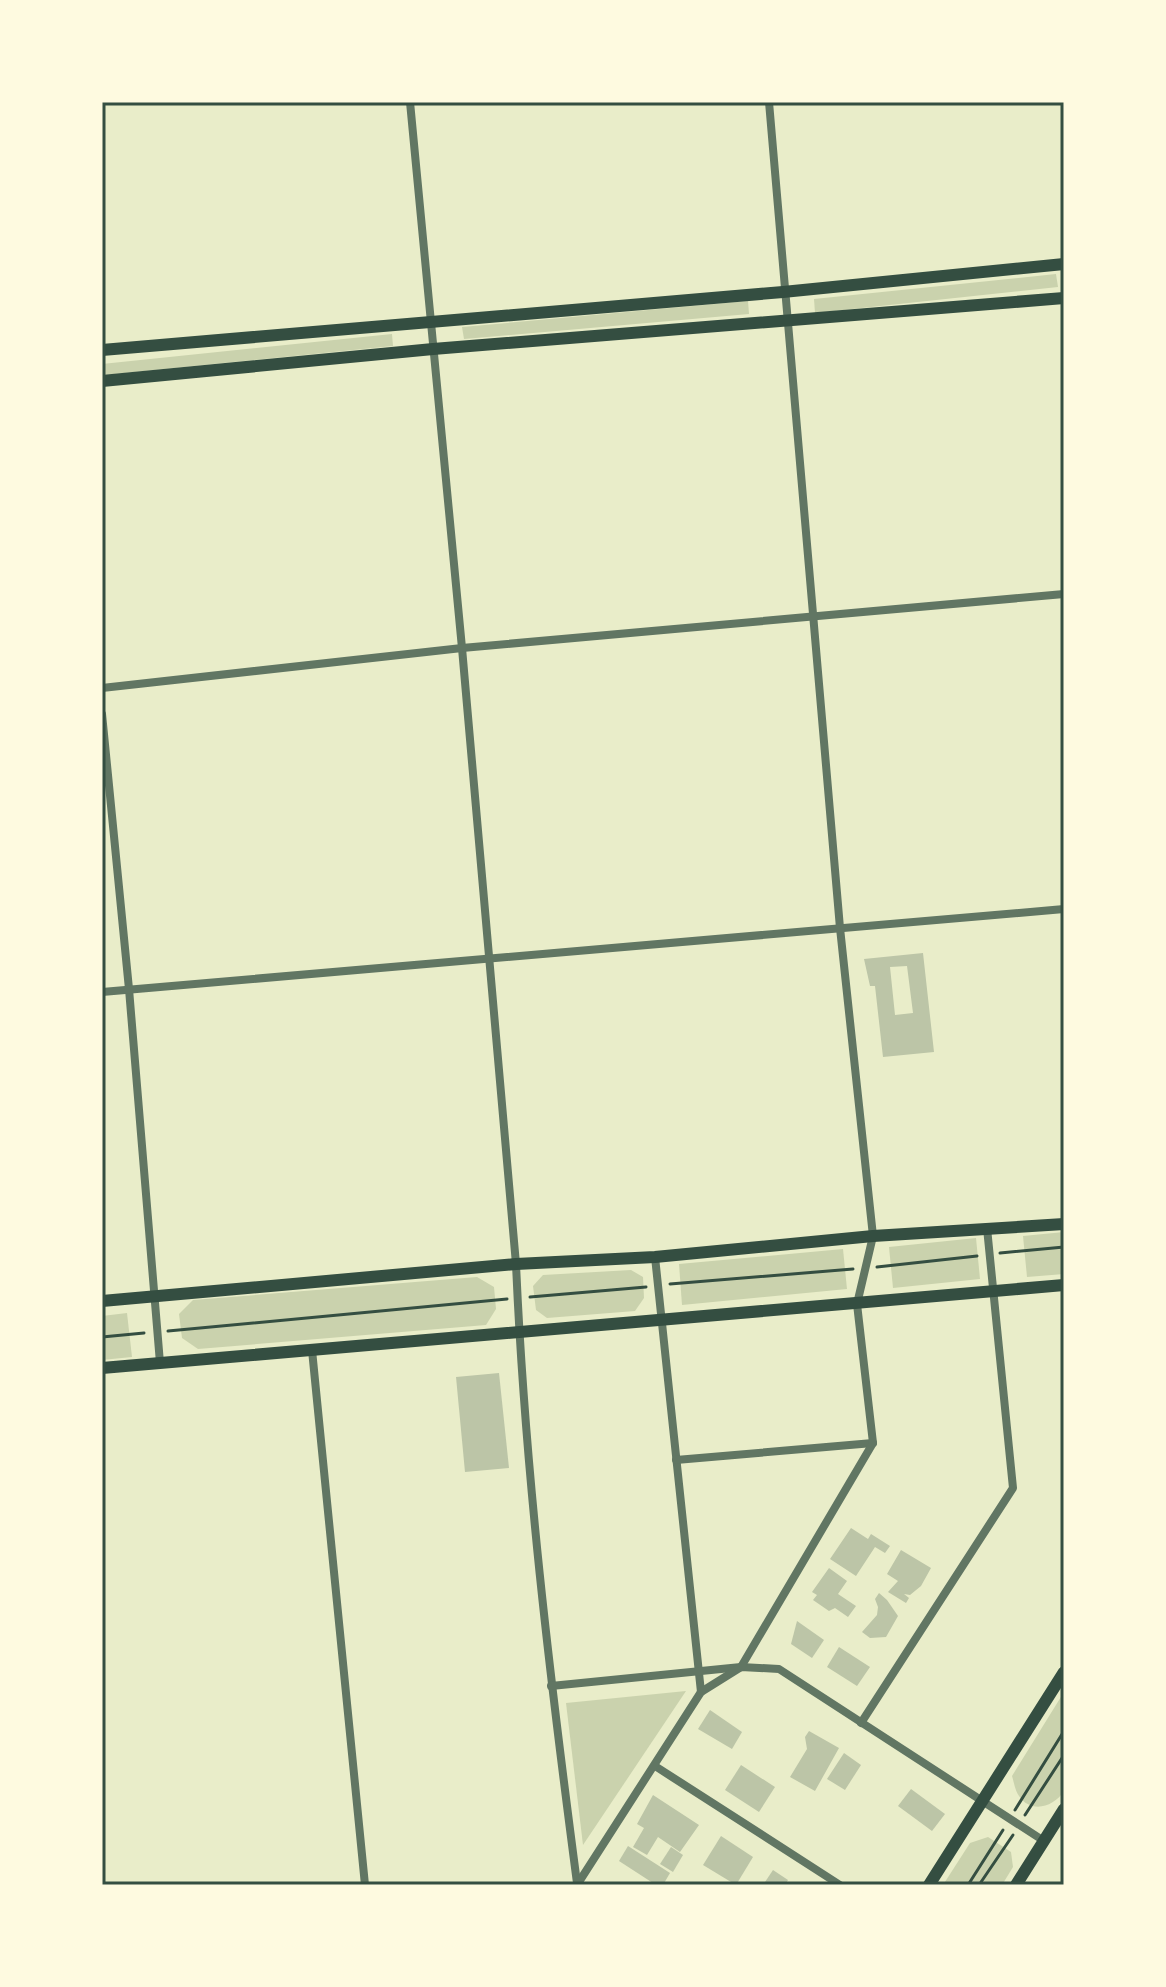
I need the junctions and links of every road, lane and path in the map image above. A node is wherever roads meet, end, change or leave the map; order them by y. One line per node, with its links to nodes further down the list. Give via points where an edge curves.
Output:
1 (410, 102): 6 (street)
2 (769, 102): 4 (street)
3 (1064, 264): 4 (main road)
4 (783, 292): 6 (main road); 7 (street)
5 (1064, 298): 7 (main road)
6 (431, 321): 8 (street); 9 (main road)
7 (786, 322): 8 (main road); 12 (street)
8 (433, 349): 10 (main road); 13 (street)
9 (102, 350)
10 (102, 381)
11 (1064, 594): 12 (street)
12 (812, 617): 13 (street); 17 (street)
13 (462, 648): 14 (street); 18 (street)
14 (102, 688)
15 (102, 714): 19 (street)
16 (1064, 909): 17 (street)
17 (840, 928): 18 (street); 23 (street)
18 (488, 959): 19 (street); 27 (street)
19 (129, 989): 20 (street); 32 (street)
20 (102, 992)
21 (1064, 1224): 22 (main road)
22 (987, 1228): 23 (main road); 25 (street)
23 (873, 1236): 26 (main road); 28 (street)
24 (1064, 1247): 25 (path)
25 (990, 1254): 28 (path); 31 (street)
26 (655, 1257): 27 (main road); 29 (street)
27 (516, 1264): 32 (main road); 33 (street)
28 (866, 1268): 29 (path); 35 (street)
29 (658, 1285): 33 (path); 36 (street)
30 (1064, 1285): 31 (main road)
31 (993, 1291): 35 (main road); 50 (street, via 1013,1488)
32 (155, 1296): 34 (main road); 37 (street)
33 (517, 1298): 37 (path); 38 (street)
34 (102, 1301)
35 (857, 1304): 36 (main road); 43 (street)
36 (661, 1322): 38 (main road); 44 (street)
37 (157, 1332): 39 (path); 41 (street)
38 (517, 1332): 40 (main road); 48 (street)
39 (102, 1337)
40 (312, 1350): 41 (main road); 55 (street)
41 (160, 1363): 42 (main road)
42 (102, 1368)
43 (873, 1443): 44 (street); 45 (street)
44 (676, 1460): 46 (street)
45 (741, 1667): 46 (street); 49 (street); 50 (street, via 779,1669)
46 (699, 1672): 48 (street); 49 (street)
47 (1064, 1672): 52 (main road)
48 (551, 1686): 56 (street)
49 (701, 1692): 51 (street)
50 (861, 1723): 52 (street)
51 (655, 1766): 56 (street); 57 (street)
52 (983, 1801): 54 (street); 58 (main road)
53 (1064, 1809): 54 (main road)
54 (1044, 1841): 59 (main road)
55 (365, 1885)
56 (578, 1885)
57 (840, 1885)
58 (929, 1885)
59 (1016, 1885)

